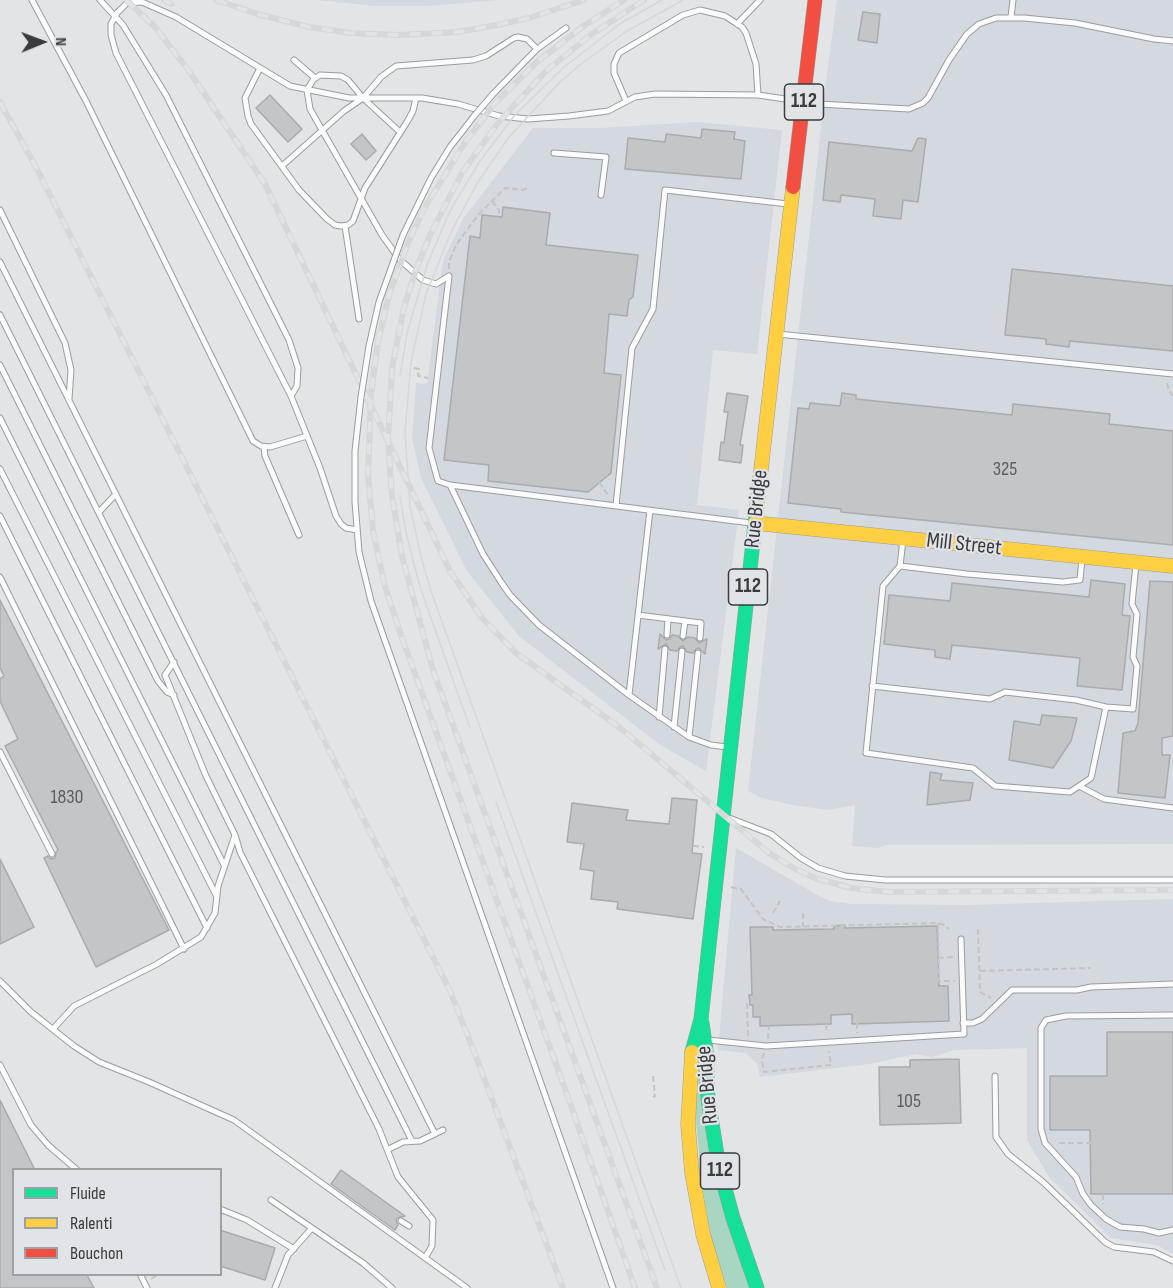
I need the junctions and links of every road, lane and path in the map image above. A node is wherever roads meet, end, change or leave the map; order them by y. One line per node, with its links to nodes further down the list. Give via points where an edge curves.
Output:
1 (32, 0): 48 (lane, via 254,441)
2 (100, 0): 6 (lane)
3 (760, 0): 8 (lane)
4 (815, 0): 20 (main road, Rue Bridge / 112)
5 (1013, 0): 7 (lane)
6 (115, 16): 13 (lane, via 127,3 142,2 176,17); 43 (lane, via 111,31 116,53); 43 (lane, via 166,95 290,340 298,368 297,386)
7 (1011, 17): 10 (lane, via 1075,23); 20 (lane, via 987,20 973,28 953,52 928,98 917,106 897,110)
8 (737, 24): 16 (lane, via 751,45); 19 (lane, via 725,16 692,12 619,53 614,73)
9 (566, 28): 11 (lane)
10 (1173, 41)
11 (537, 49): 17 (lane, via 527,39 518,37 474,60 396,66); 59 (lane, bridge, via 493,94 450,147 403,235 379,302 361,397 354,468)
12 (294, 60): 14 (lane)
13 (260, 68): 15 (lane, via 290,86); 24 (lane, via 247,92 245,105 251,124)
14 (315, 78): 15 (lane); 17 (lane, via 327,74 341,76)
15 (308, 90): 17 (lane); 21 (lane, via 310,109)
16 (758, 95): 19 (lane, via 655,94); 20 (lane)
17 (363, 98): 18 (lane); 21 (lane); 22 (lane)
18 (416, 98): 19 (lane, via 528,119 608,111); 22 (lane)
19 (626, 101)
20 (804, 102): 29 (main road, Rue Bridge / 112)
21 (322, 129): 24 (lane); 27 (lane)
22 (400, 132): 27 (lane)
23 (554, 153): 26 (lane, via 606,157)
24 (282, 166): 32 (lane, via 318,210 335,225)
25 (530, 187): 28 (path, via 505,188)
26 (601, 195)
27 (361, 199): 32 (lane, via 353,221); 51 (lane, via 408,268 436,284 449,276 429,448 438,481)
28 (492, 201): 31 (path); 34 (path, via 463,233)
29 (792, 205): 37 (main road, Rue Bridge / 112); 54 (lane, via 665,190 652,309 632,348)
30 (0, 210): 45 (lane, via 65,343 71,370)
31 (499, 216)
32 (345, 226): 36 (lane)
33 (0, 262): 45 (lane)
34 (448, 262)
35 (0, 315): 56 (lane)
36 (359, 319)
37 (777, 334): 40 (lane); 58 (main road, Rue Bridge / 112)
38 (0, 365): 78 (lane, via 158,681)
39 (414, 368): 41 (path, via 419,369)
40 (1173, 374)
41 (421, 377)
42 (1167, 383): 44 (path)
43 (291, 396): 47 (lane)
44 (1173, 396)
45 (69, 401): 53 (lane)
46 (0, 418): 93 (lane)
47 (307, 436): 48 (lane); 59 (lane, via 336,516 346,528)
48 (264, 447): 60 (lane)
49 (0, 469): 96 (lane)
50 (599, 482): 52 (path)
51 (450, 485): 54 (lane); 79 (lane, via 483,554 510,595 539,625)
52 (604, 490)
53 (116, 494): 56 (lane); 132 (lane)
54 (616, 506): 55 (lane)
55 (650, 510): 58 (lane); 67 (lane)
56 (99, 512): 76 (lane)
57 (0, 516): 104 (lane)
58 (755, 523): 61 (main road, Mill Street); 84 (main road, Rue Bridge / 112)
59 (357, 530): 152 (lane, via 361,567 377,622)
60 (299, 535)
61 (903, 539): 62 (main road, Mill Street); 64 (lane)
62 (1083, 557): 63 (main road, Mill Street); 64 (lane, via 1080,580 1063,582)
63 (1136, 562): 65 (main road, Mill Street); 80 (lane, via 1132,604 1137,614 1133,709)
64 (900, 566): 77 (lane, via 883,586)
65 (1173, 566)
66 (0, 577): 108 (lane)
67 (638, 615): 68 (lane); 79 (lane)
68 (668, 619): 69 (lane); 70 (lane)
69 (685, 621): 71 (lane); 72 (lane, via 701,623)
70 (667, 635)
71 (683, 636)
72 (700, 638)
73 (665, 650): 81 (lane)
74 (682, 651): 82 (lane)
75 (698, 653): 83 (lane)
76 (174, 662): 78 (lane, via 165,675); 133 (lane)
77 (872, 686): 80 (lane, via 990,699 1005,692); 86 (lane, via 866,753 973,768 995,786 1070,792)
78 (174, 695): 89 (lane, via 206,776)
79 (629, 695): 81 (lane)
80 (1106, 707): 86 (lane, via 1091,778)
81 (659, 717): 82 (lane)
82 (674, 727): 83 (lane)
83 (689, 737): 84 (lane)
84 (730, 747): 88 (main road, Rue Bridge / 112)
85 (0, 752): 92 (lane)
86 (1079, 786): 87 (lane, via 1104,799)
87 (1173, 808)
88 (723, 815): 94 (lane, via 771,834 818,868 845,876 885,880); 124 (main road, Rue Bridge / 112)
89 (235, 835): 93 (lane); 136 (lane)
90 (693, 846): 91 (path)
91 (704, 847)
92 (52, 854)
93 (224, 865): 96 (lane)
94 (1173, 880)
95 (731, 886): 100 (path, via 740,887)
96 (217, 897): 104 (lane, via 215,913)
97 (780, 901): 99 (path)
98 (803, 913): 103 (path)
99 (772, 914)
100 (768, 922): 102 (path); 103 (path, via 780,927)
101 (938, 923): 103 (path); 105 (path); 114 (path)
102 (763, 927)
103 (803, 927)
104 (207, 928): 108 (lane, via 198,941)
105 (950, 929)
106 (978, 929): 109 (path)
107 (961, 939): 119 (lane)
108 (184, 948): 122 (lane, via 74,1006)
109 (979, 950): 110 (path); 112 (path)
110 (985, 950)
111 (1091, 968): 112 (path)
112 (980, 971): 116 (path, via 980,992 989,999)
113 (0, 981): 122 (lane)
114 (939, 981)
115 (1173, 984): 116 (lane, via 1012,990)
116 (1005, 998): 119 (lane, via 977,1022)
117 (750, 1003): 123 (path)
118 (1173, 1015): 145 (lane, via 1066,1016 1046,1020 1041,1028 1041,1129 1045,1143 1071,1170 1091,1205 1106,1219 1120,1227 1160,1233)
119 (963, 1023): 125 (lane, via 964,1034)
120 (826, 1024): 125 (path)
121 (769, 1026): 126 (path)
122 (53, 1029): 147 (lane, via 99,1062 234,1120)
123 (748, 1038)
124 (700, 1040): 126 (lane); 153 (main road, Rue Bridge / 112, via 691,1057 688,1094 691,1165 700,1220); 154 (main road, Rue Bridge / 112, via 719,1167)
125 (828, 1042): 126 (lane); 126 (path, via 831,1065 764,1072)
126 (766, 1046)
127 (0, 1065): 137 (lane, via 31,1125)
128 (653, 1076): 130 (path)
129 (995, 1076): 148 (lane, via 996,1137 1008,1154 1105,1242 1154,1252)
130 (653, 1096)
131 (443, 1130): 132 (lane)
132 (435, 1134): 133 (lane)
133 (412, 1142): 136 (lane)
134 (1059, 1143): 135 (path)
135 (1091, 1143)
136 (388, 1149): 147 (lane, via 401,1182 433,1220 432,1246)
137 (74, 1168)
138 (1103, 1194): 140 (path)
139 (271, 1200): 144 (lane)
140 (1103, 1207)
141 (222, 1210): 146 (lane, via 247,1220)
142 (401, 1221): 143 (lane)
143 (409, 1226)
144 (312, 1228): 146 (lane); 150 (lane)
145 (1173, 1230)
146 (294, 1250): 149 (lane, via 286,1259)
147 (425, 1258): 151 (lane)
148 (1173, 1261)
149 (275, 1288)
150 (392, 1288)
151 (467, 1288)
152 (613, 1288)
153 (719, 1288)
154 (757, 1288)

